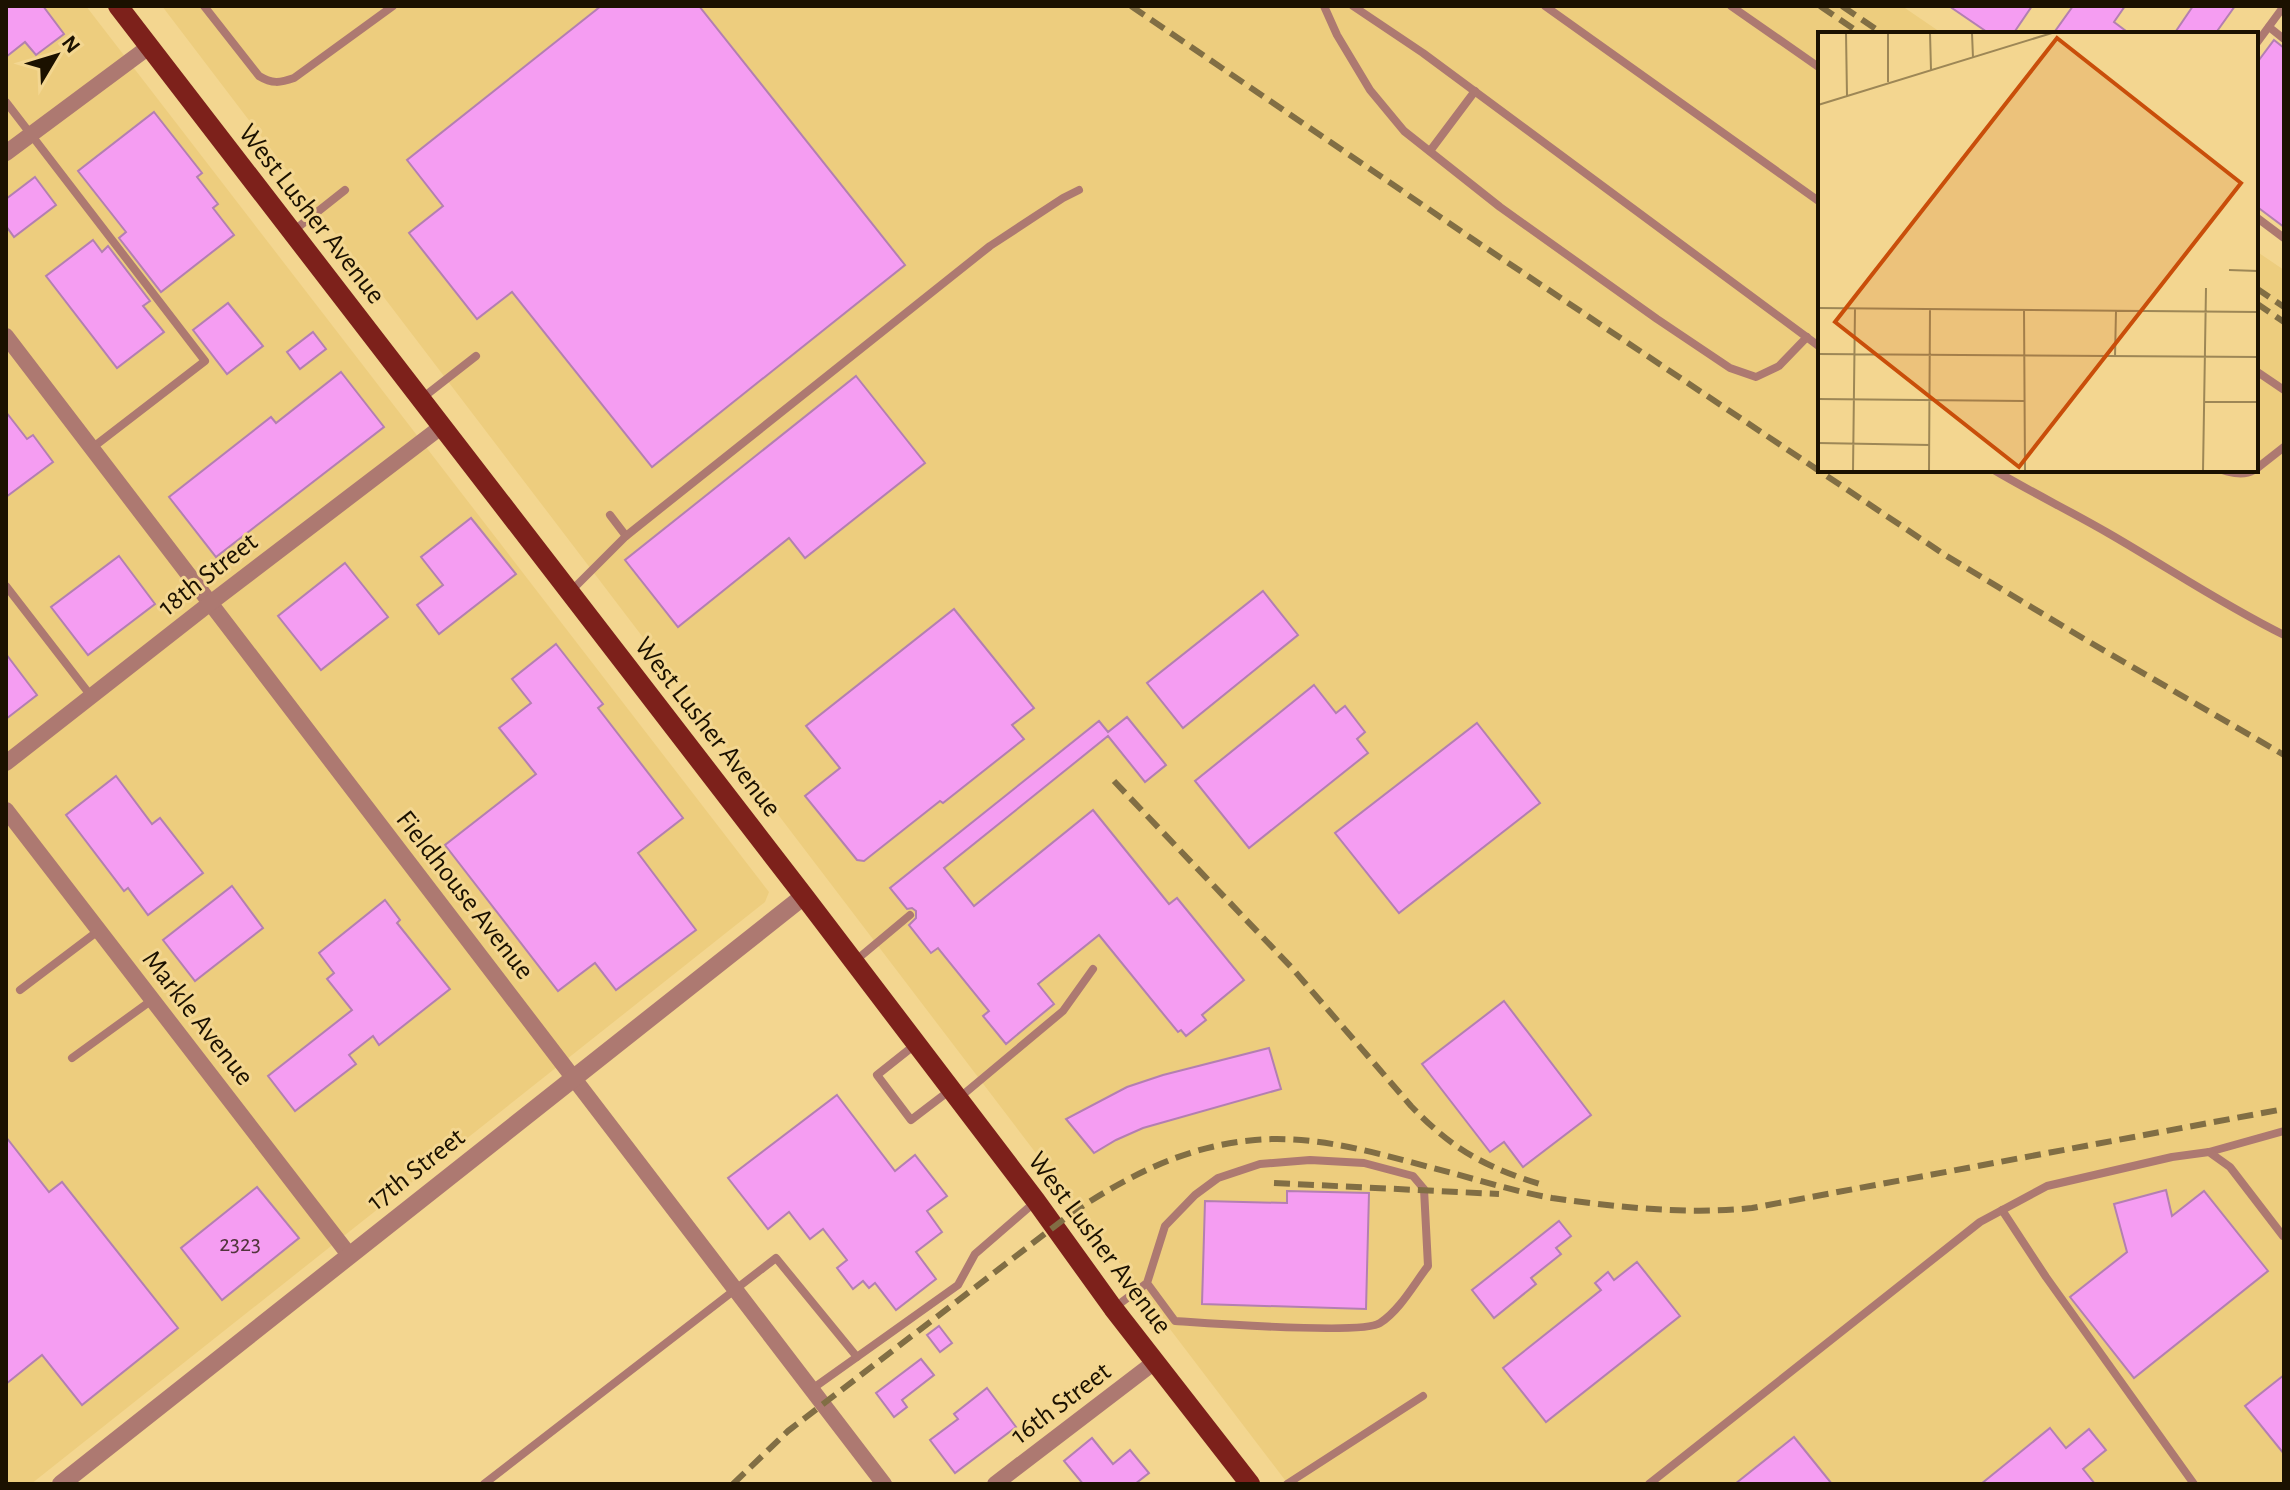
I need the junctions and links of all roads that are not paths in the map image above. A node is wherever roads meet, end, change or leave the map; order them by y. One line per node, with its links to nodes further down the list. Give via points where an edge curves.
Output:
1 (204, 6): 2 (lane, via 259,76 281,83)
2 (393, 6)
3 (1324, 6): 17 (lane, via 1370,90 1404,131)
4 (1353, 6): 14 (lane)
5 (1545, 6): 21 (lane)
6 (1731, 6): 13 (lane)
7 (2284, 6): 9 (lane)
8 (123, 8): 12 (main road, West Lusher Avenue)
9 (2269, 27): 10 (lane); 11 (lane)
10 (2284, 39)
11 (2258, 41)
12 (150, 46): 16 (street); 23 (main road, West Lusher Avenue)
13 (1818, 67)
14 (1475, 91): 17 (lane); 26 (lane)
15 (6, 102): 16 (lane)
16 (31, 135): 18 (street); 34 (lane, via 205,361)
17 (1430, 151): 26 (lane, via 1500,207 1730,368 1756,377 1779,366)
18 (6, 153)
19 (345, 190): 23 (lane)
20 (1079, 190): 40 (lane, via 990,246)
21 (1818, 201)
22 (2258, 218): 24 (lane)
23 (292, 232): 31 (main road, West Lusher Avenue)
24 (2284, 238)
25 (6, 336): 34 (street, Fieldhouse Avenue)
26 (1807, 337): 27 (lane)
27 (1818, 345)
28 (476, 356): 31 (lane)
29 (2258, 372): 30 (lane)
30 (2284, 390)
31 (420, 399): 32 (main road, West Lusher Avenue)
32 (441, 427): 42 (main road, West Lusher Avenue); 43 (street, 18th Street)
33 (2284, 447): 35 (lane)
34 (92, 448): 43 (street, Fieldhouse Avenue)
35 (2258, 467)
36 (1998, 472): 44 (lane)
37 (2228, 472): 38 (lane)
38 (2250, 472)
39 (610, 515): 40 (lane)
40 (626, 536): 42 (lane)
41 (6, 586): 45 (lane)
42 (570, 592): 48 (main road, West Lusher Avenue)
43 (209, 604): 45 (street, 18th Street); 57 (street, Fieldhouse Avenue)
44 (2284, 635)
45 (91, 696): 46 (street, 18th Street)
46 (6, 763)
47 (6, 810): 50 (street, Markle Avenue)
48 (804, 896): 51 (main road, West Lusher Avenue); 57 (street, 17th Street)
49 (910, 915): 51 (lane)
50 (99, 931): 53 (lane); 54 (street, Markle Avenue)
51 (854, 962): 55 (main road, West Lusher Avenue)
52 (1093, 969): 58 (lane, via 1063,1011)
53 (20, 990)
54 (152, 999): 56 (lane); 64 (street, Markle Avenue)
55 (916, 1043): 58 (main road, West Lusher Avenue); 58 (lane, via 877,1075 911,1120)
56 (72, 1058)
57 (575, 1078): 64 (street, 17th Street); 66 (street, Fieldhouse Avenue)
58 (955, 1094): 61 (main road, West Lusher Avenue)
59 (2284, 1131): 60 (lane)
60 (2209, 1152): 62 (lane, via 2047,1186); 63 (lane, via 2230,1167)
61 (1036, 1201): 67 (main road, West Lusher Avenue); 68 (lane, via 975,1254 958,1285)
62 (2002, 1210): 78 (lane, via 1980,1222); 79 (lane)
63 (2283, 1236)
64 (350, 1256): 72 (street, 17th Street)
65 (1147, 1283): 65 (lane, via 1175,1321 1378,1326 1428,1266 1424,1189 1413,1176 1364,1163 1310,1160 1260,1164 1218,1178 1165,1226); 67 (lane)
66 (735, 1288): 68 (lane, via 776,1258); 70 (street, Fieldhouse Avenue); 73 (lane)
67 (1113, 1308): 69 (main road, West Lusher Avenue)
68 (857, 1357): 70 (lane)
69 (1156, 1361): 75 (street, 16th Street); 76 (main road, West Lusher Avenue)
70 (812, 1389): 74 (street, Fieldhouse Avenue)
71 (1423, 1396): 77 (lane)
72 (61, 1484)
73 (484, 1484)
74 (884, 1484)
75 (995, 1484)
76 (1250, 1484)
77 (1287, 1484)
78 (1649, 1484)
79 (2194, 1484)

